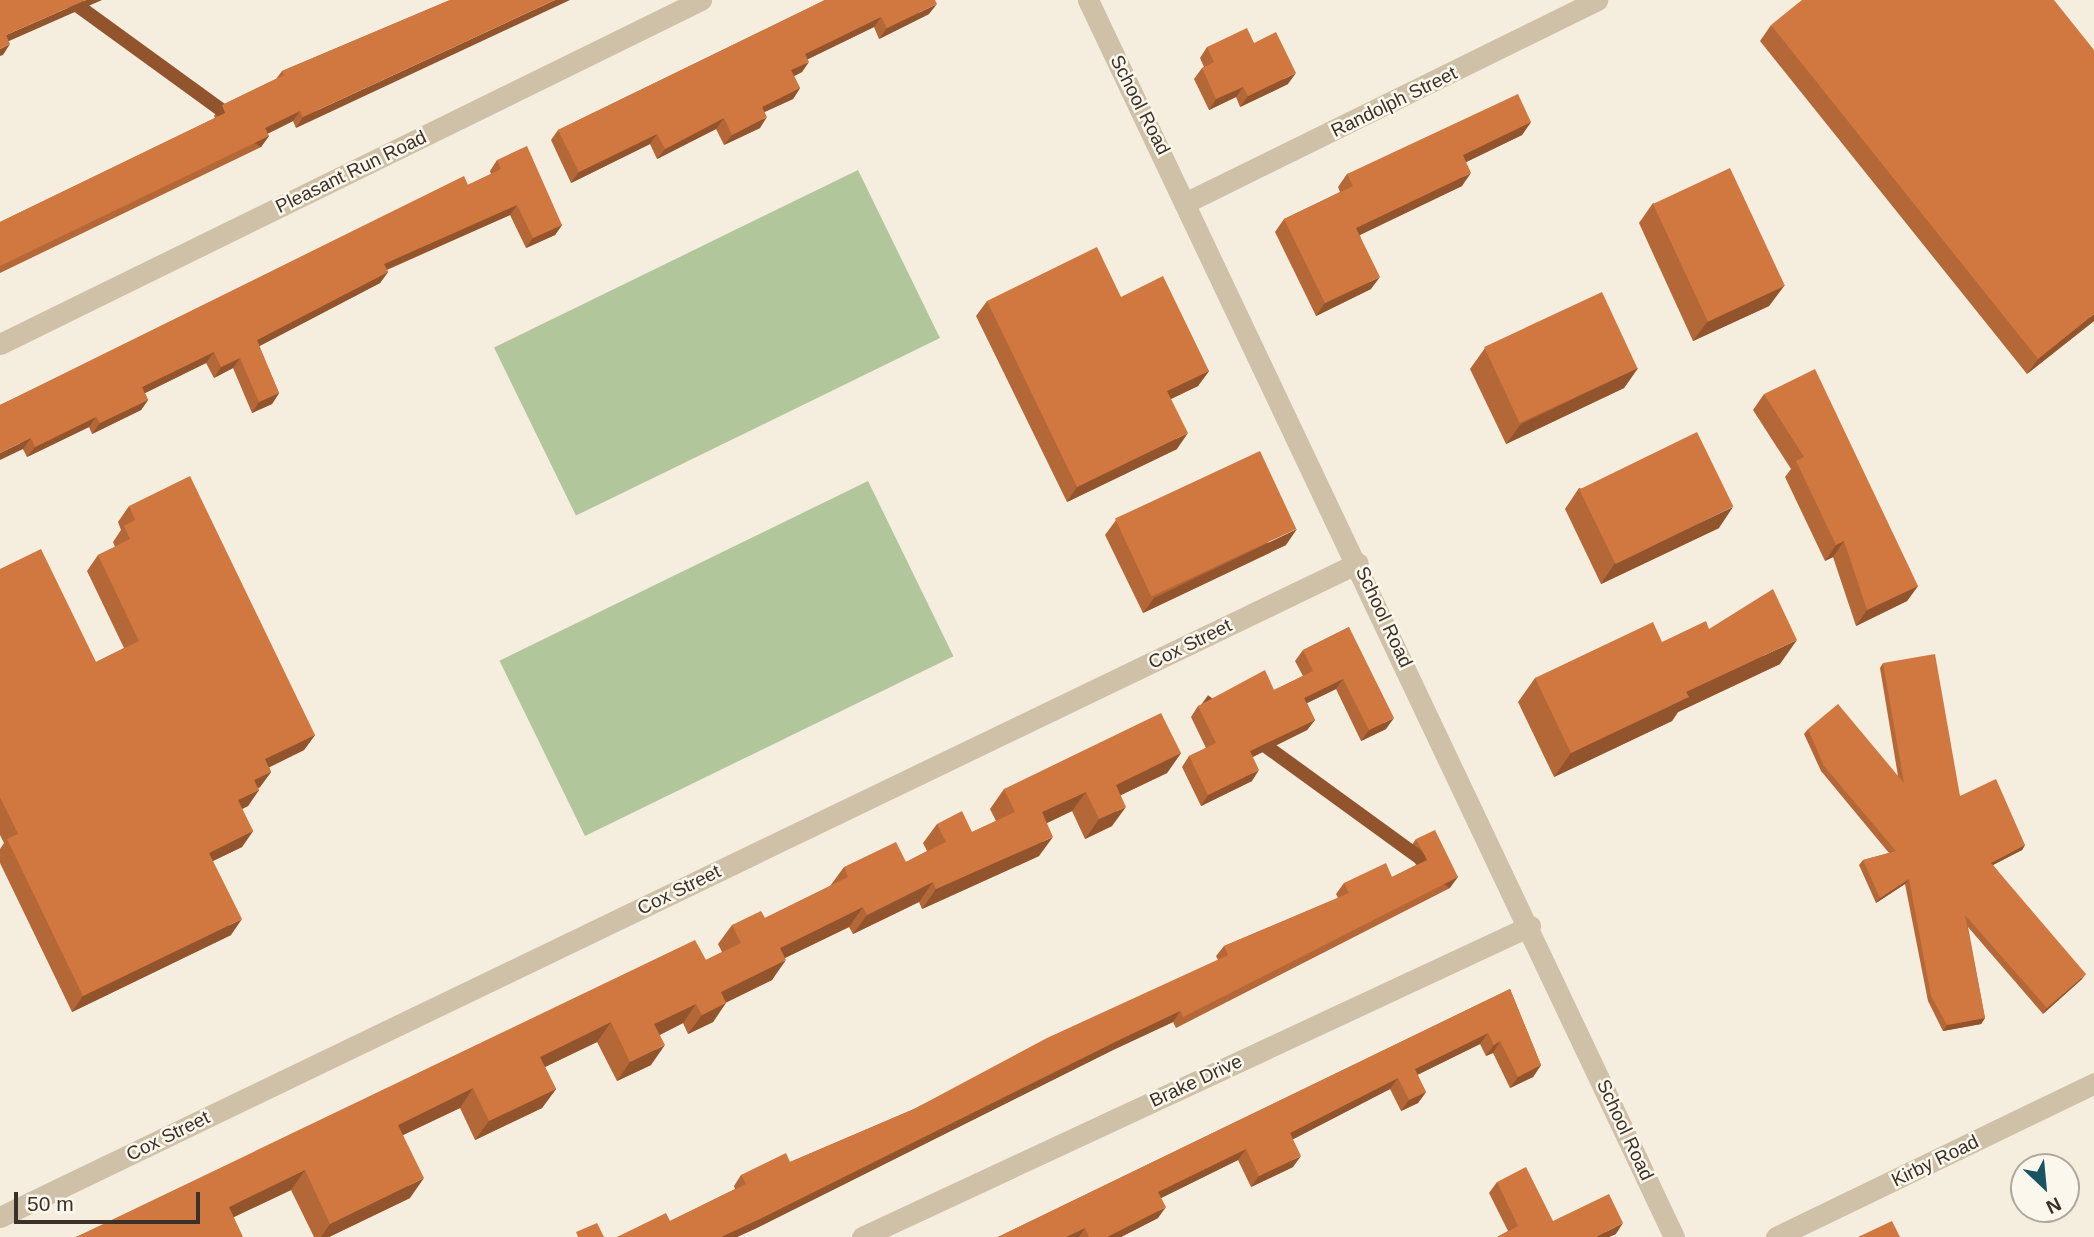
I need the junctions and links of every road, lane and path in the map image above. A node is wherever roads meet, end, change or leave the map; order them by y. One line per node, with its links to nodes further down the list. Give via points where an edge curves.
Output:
1 (701, 0): 5 (street, Pleasant Run Road)
2 (1088, 0): 4 (street, School Road)
3 (1597, 0): 4 (street, Randolph Street)
4 (1189, 201): 6 (street, School Road)
5 (0, 344)
6 (1358, 563): 7 (street, School Road); 9 (street, Cox Street)
7 (1530, 926): 10 (street, Brake Drive); 11 (street, School Road)
8 (2094, 1083): 12 (street, Kirby Road)
9 (0, 1217)
10 (862, 1237)
11 (1674, 1237)
12 (1776, 1237)

